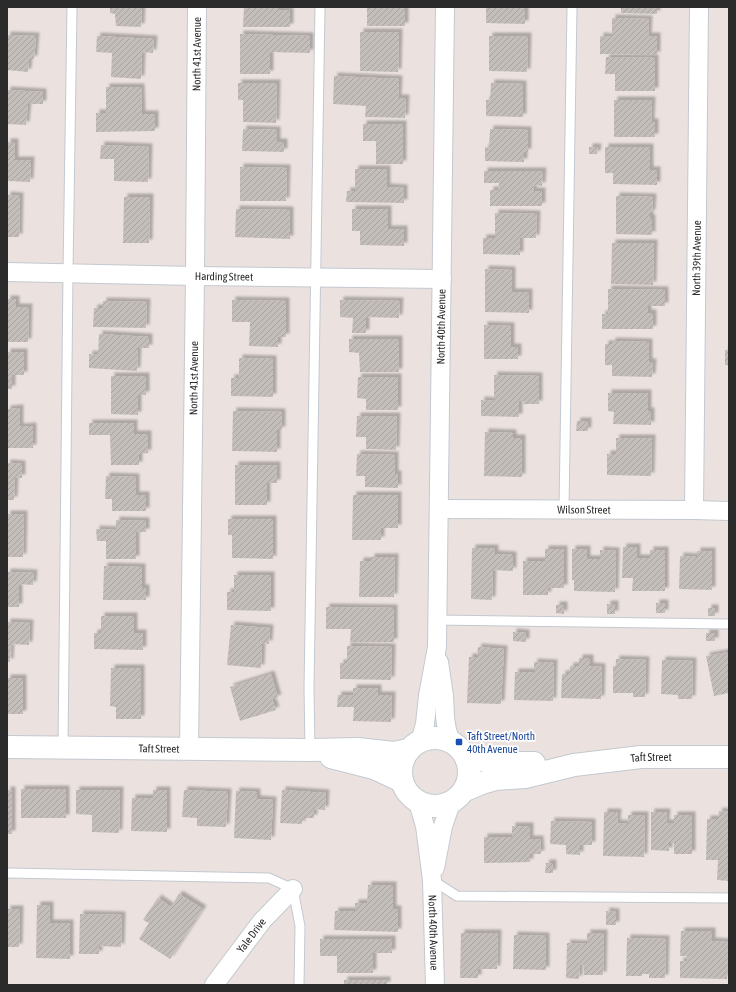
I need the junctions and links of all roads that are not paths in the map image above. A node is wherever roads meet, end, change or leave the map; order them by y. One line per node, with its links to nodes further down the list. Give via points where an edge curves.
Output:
1 (72, 7): 8 (lane)
2 (197, 7): 9 (street, North 41st Avenue)
3 (320, 7): 10 (lane)
4 (445, 7): 11 (street, North 40th Avenue)
5 (572, 7): 13 (lane)
6 (699, 7): 14 (street, North 39th Avenue)
7 (7, 272): 8 (street, Harding Street)
8 (68, 273): 9 (street, Harding Street); 21 (lane)
9 (195, 276): 10 (street, Harding Street); 22 (street, North 41st Avenue)
10 (316, 277): 11 (street, Harding Street); 24 (lane)
11 (442, 278): 12 (street, North 40th Avenue)
12 (439, 509): 13 (street, Wilson Street); 16 (street, North 40th Avenue)
13 (564, 509): 14 (street, Wilson Street)
14 (694, 510): 15 (street, Wilson Street)
15 (729, 511)
16 (437, 620): 17 (lane); 18 (street, North 40th Avenue)
17 (729, 624)
18 (437, 647): 19 (street, North 40th Avenue, via 425,724); 23 (street, North 40th Avenue, via 444,696 444,717 447,730)
19 (414, 746): 23 (street, via 434,738 443,739); 24 (street, Taft Street, via 394,753 358,749); 27 (street, via 404,757 401,765)
20 (7, 747): 21 (street, Taft Street)
21 (63, 748): 22 (street, Taft Street)
22 (189, 749): 24 (street, Taft Street)
23 (458, 749): 26 (street, Taft Street, via 480,760 496,763); 28 (street, via 468,764 470,773)
24 (310, 750): 27 (street, Taft Street, via 374,768)
25 (729, 756): 26 (street, Taft Street, via 640,757)
26 (574, 765): 28 (street, Taft Street, via 525,777 496,779 482,783)
27 (402, 782): 29 (street, via 405,790)
28 (458, 796): 29 (street, via 443,806 426,806); 31 (street, North 40th Avenue, via 443,826)
29 (418, 802): 31 (street, North 40th Avenue, via 425,826)
30 (7, 873): 32 (lane, via 269,878)
31 (432, 880): 33 (lane, via 457,896); 36 (street, North 40th Avenue)
32 (293, 889): 34 (street, Yale Drive, via 262,921); 35 (lane, via 300,926)
33 (729, 898)
34 (214, 985)
35 (299, 985)
36 (435, 985)

